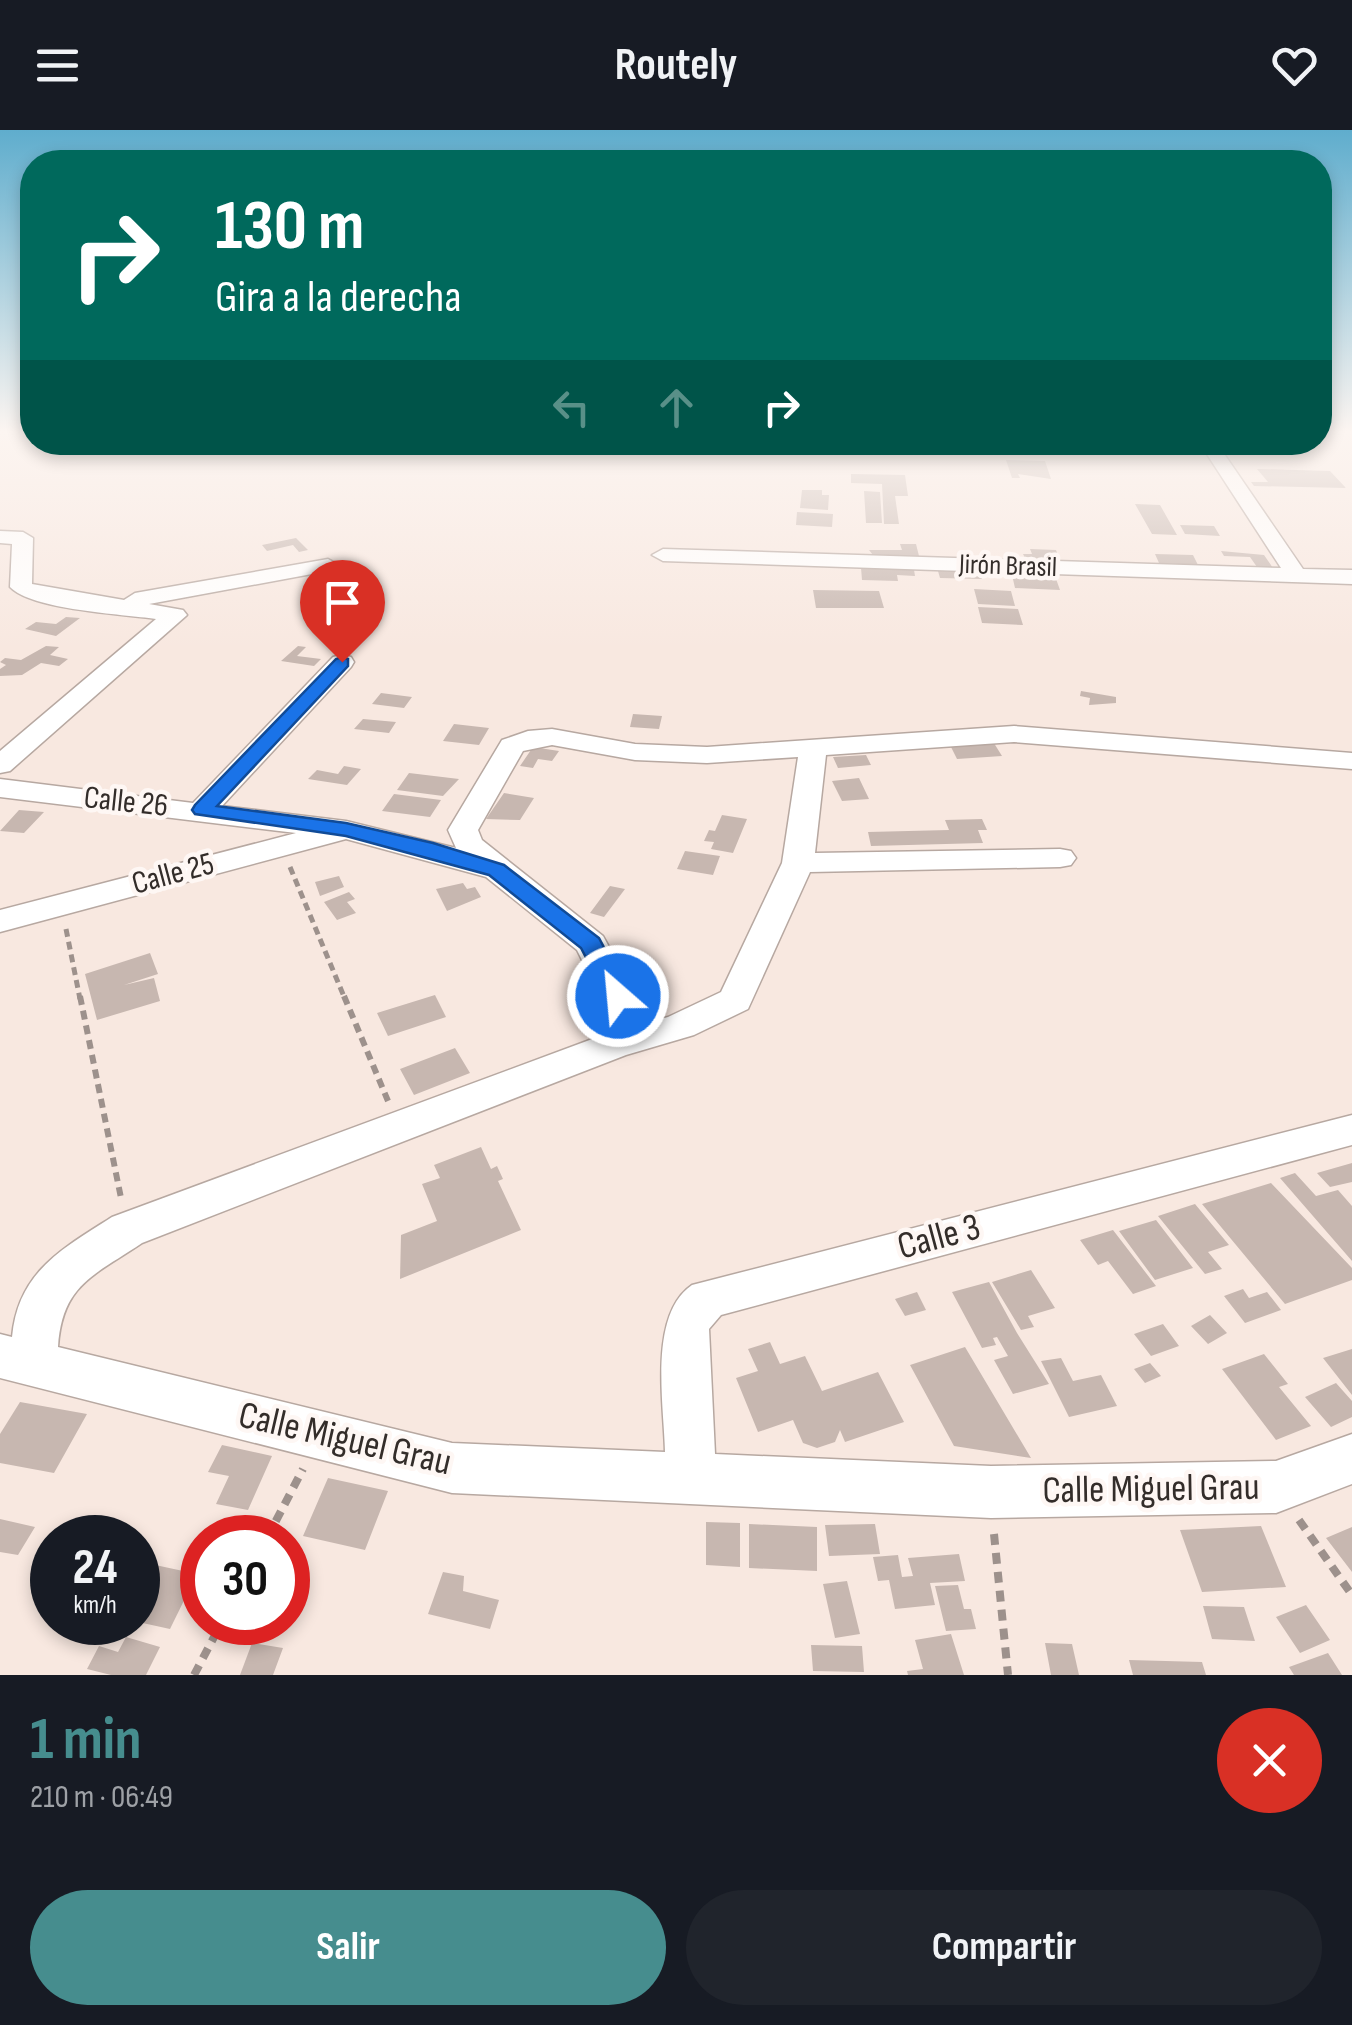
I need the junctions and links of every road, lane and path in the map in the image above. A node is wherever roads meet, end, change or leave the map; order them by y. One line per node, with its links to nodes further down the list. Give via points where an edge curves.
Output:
1 (1249, 505): 5 (street)
2 (0, 537): 7 (street, via 23,538)
3 (664, 555): 5 (street, Jirón Brasil)
4 (328, 565): 9 (street)
5 (1296, 575): 6 (street, Jirón Brasil)
6 (1352, 577)
7 (21, 586): 8 (street); 9 (street)
8 (0, 601)
9 (111, 605): 15 (street, via 175,615)
10 (342, 662): 17 (street)
11 (1315, 739): 12 (street)
12 (1352, 745)
13 (813, 748): 14 (street, via 1014,734); 21 (street, Calle Miguel Grau); 22 (street, via 707,756 528,739 512,746 463,830)
14 (1352, 762)
15 (0, 765)
16 (0, 788): 17 (street, Calle 26)
17 (202, 810): 18 (street, Calle 26)
18 (346, 830): 19 (street, Calle 25); 22 (street, Calle 26)
19 (281, 844): 23 (street, Calle 25); 26 (path)
20 (1060, 858): 21 (street)
21 (798, 864): 25 (street, Calle Miguel Grau, via 735,1000 680,1026)
22 (496, 870): 25 (street, Calle 26, via 591,944 618,996)
23 (62, 905): 24 (street, Calle 25); 28 (path)
24 (0, 921)
25 (612, 1046): 26 (street, Calle Miguel Grau)
26 (398, 1127): 28 (street, Calle Miguel Grau)
27 (1352, 1130): 32 (street, Calle 3, via 708,1299 686,1327)
28 (127, 1230): 29 (street, Calle Miguel Grau, via 62,1273)
29 (16, 1359): 30 (street, Calle Miguel Grau)
30 (321, 1435): 32 (street, Calle Miguel Grau, via 452,1468); 35 (path)
31 (1352, 1459): 33 (street, Calle Miguel Grau)
32 (691, 1478): 34 (street, Calle Miguel Grau)
33 (1276, 1487): 34 (street, Calle Miguel Grau); 36 (path)
34 (990, 1492): 39 (path)
35 (279, 1515)
36 (1352, 1595)
37 (210, 1645): 38 (path)
38 (194, 1675)
39 (1008, 1675)

